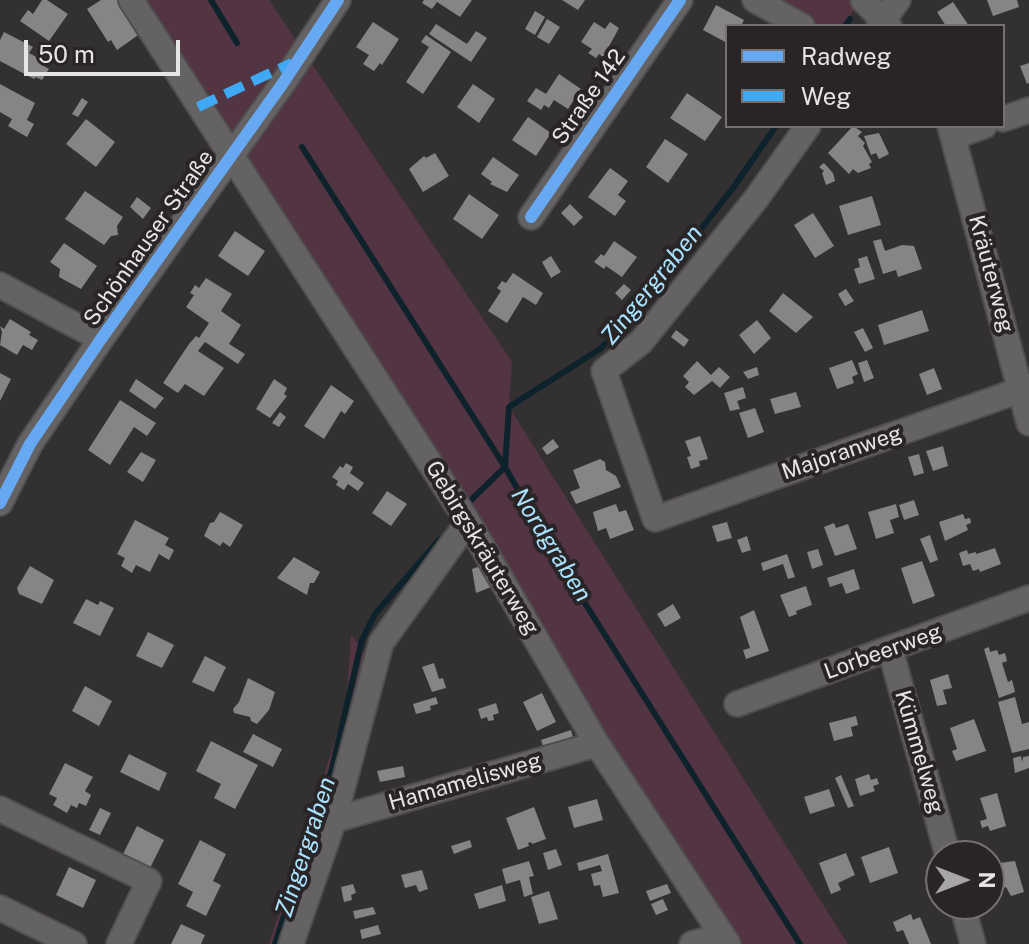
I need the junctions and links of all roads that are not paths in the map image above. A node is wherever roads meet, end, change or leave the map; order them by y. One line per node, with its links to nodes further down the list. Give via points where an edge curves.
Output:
1 (131, 0): 12 (street, Gebirgskräuterweg)
2 (338, 0): 12 (street, Schönhauser Straße)
3 (680, 0): 13 (street, Straße 142)
4 (755, 0): 7 (street)
5 (863, 0): 6 (street)
6 (888, 18)
7 (798, 24)
8 (1029, 110): 9 (street)
9 (1005, 118)
10 (807, 128): 16 (street, Majoranweg, via 641,342 604,371 655,519)
11 (952, 131): 16 (street, Kräuterweg)
12 (233, 155): 15 (street, Schönhauser Straße); 19 (street, Gebirgskräuterweg)
13 (531, 217)
14 (0, 285): 15 (street)
15 (101, 339): 18 (street, Schönhauser Straße, via 30,444)
16 (1025, 388): 17 (street, Kräuterweg)
17 (1029, 423)
18 (0, 503)
19 (468, 522): 23 (street, Gebirgskräuterweg); 25 (street, via 381,643)
20 (1029, 598): 21 (street, Lorbeerweg)
21 (890, 649): 22 (street, Lorbeerweg); 26 (street, Kümmelweg)
22 (737, 704)
23 (597, 744): 25 (street, Hamamelisweg); 29 (street, Gebirgskräuterweg)
24 (0, 809): 31 (street, via 149,881)
25 (334, 820): 32 (street)
26 (944, 840)
27 (0, 908): 30 (street)
28 (966, 920): 34 (street)
29 (725, 940): 33 (street)
30 (74, 944)
31 (119, 944)
32 (291, 944)
33 (692, 944)
34 (973, 944)

